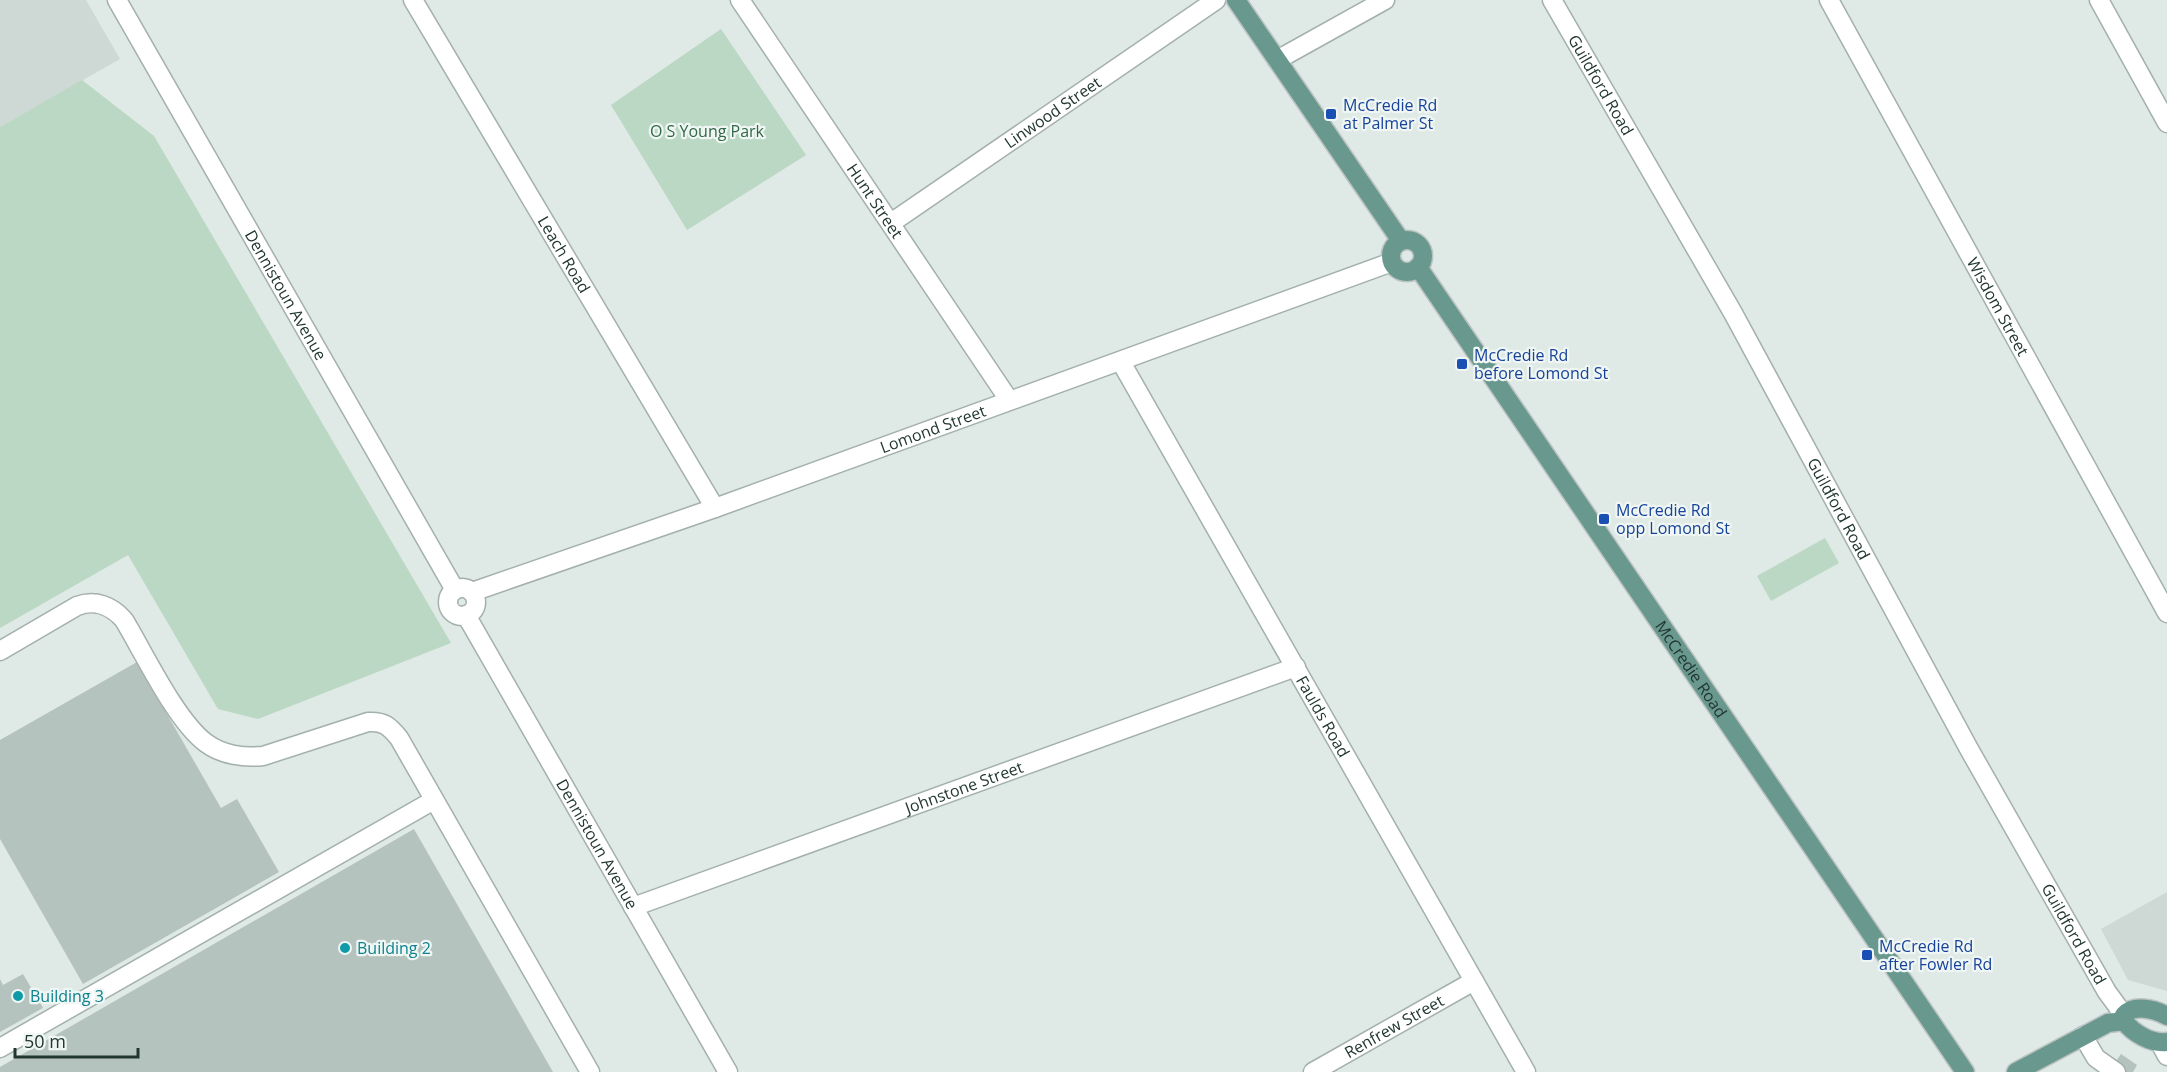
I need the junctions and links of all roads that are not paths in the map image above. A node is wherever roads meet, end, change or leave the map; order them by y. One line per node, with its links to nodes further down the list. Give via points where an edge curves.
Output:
1 (117, 0): 19 (street, Dennistoun Avenue)
2 (413, 0): 18 (street, Leach Road)
3 (740, 0): 12 (street, Hunt Street)
4 (1216, 0): 12 (street, Linwood Street)
5 (1236, 0): 10 (main road)
6 (1385, 0): 10 (street)
7 (1552, 0): 27 (street, Guildford Road, via 1733,313 1975,759)
8 (1829, 0): 20 (street, Wisdom Street)
9 (2098, 0): 11 (street)
10 (1277, 60): 13 (main road)
11 (2167, 123)
12 (891, 223): 17 (street, Hunt Street)
13 (1401, 241): 14 (main road, via 1392,250); 15 (main road, via 1413,241 1420,248 1422,258)
14 (1392, 262): 15 (main road, via 1403,271); 16 (street, Lomond Street)
15 (1418, 267): 35 (main road, McCredie Road)
16 (1120, 362): 17 (street, Lomond Street); 22 (street, Faulds Road)
17 (1009, 400): 18 (street, Lomond Street)
18 (715, 508): 19 (street, Lomond Street)
19 (463, 591): 24 (street, Dennistoun Avenue, via 475,596 476,606 466,615)
20 (2167, 613)
21 (0, 651): 23 (street, via 77,606 105,606 124,620 178,712 207,744 248,758 368,722 380,722 399,738)
22 (1296, 667): 24 (street, Johnstone Street); 25 (street, Faulds Road)
23 (434, 800): 30 (street); 31 (street)
24 (633, 907): 32 (street, Dennistoun Avenue)
25 (1474, 981): 33 (street, Renfrew Street); 34 (street, Faulds Road)
26 (2167, 1016): 27 (main road, via 2141,1008 2133,1009)
27 (2124, 1018): 28 (main road); 29 (main road, via 2137,1033)
28 (2084, 1036): 36 (main road); 37 (street, via 2096,1058)
29 (2165, 1047)
30 (0, 1048)
31 (590, 1072)
32 (728, 1072)
33 (1313, 1072)
34 (1526, 1072)
35 (1965, 1072)
36 (2016, 1072)
37 (2116, 1072)

